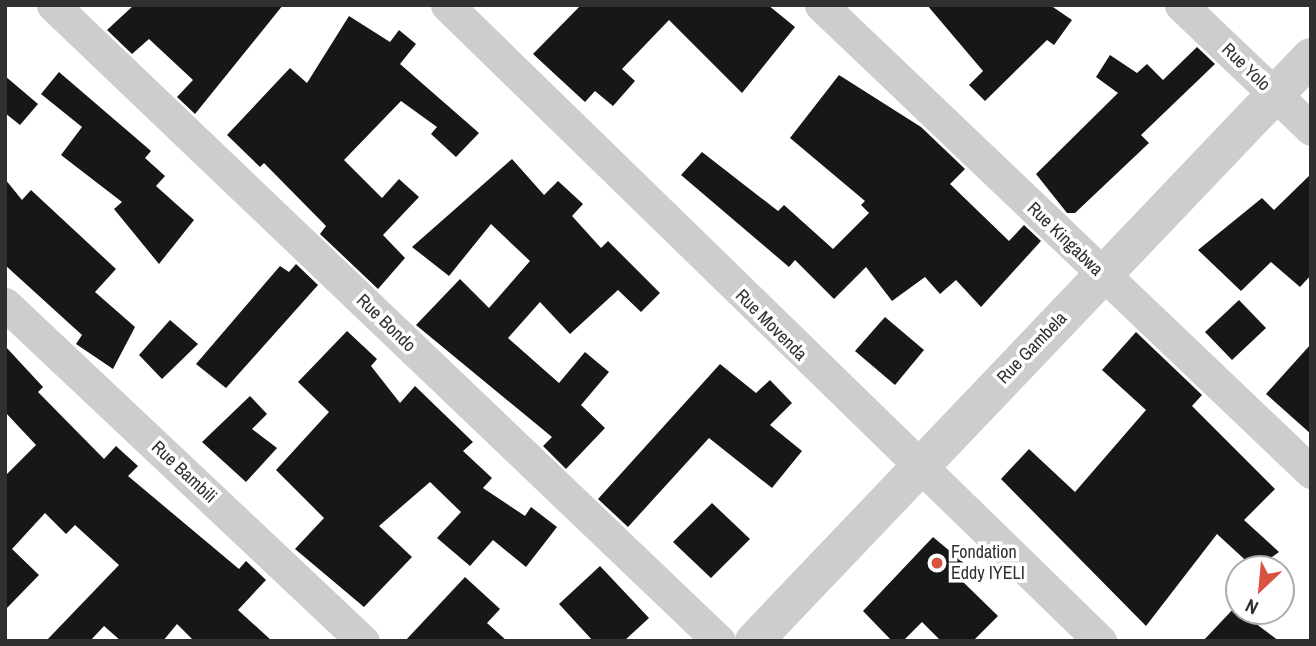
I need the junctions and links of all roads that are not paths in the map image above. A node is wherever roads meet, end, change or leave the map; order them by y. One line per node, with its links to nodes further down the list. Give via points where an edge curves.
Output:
1 (53, 5): 13 (street, Rue Bondo)
2 (447, 5): 10 (street, Rue Movenda)
3 (821, 5): 8 (street, Rue Kingabwa)
4 (1181, 5): 6 (street, Rue Yolo)
5 (1311, 57): 6 (street, Rue Gambela)
6 (1274, 94): 7 (street, Rue Yolo); 8 (street, Rue Gambela)
7 (1311, 129)
8 (1102, 275): 10 (street, Rue Gambela); 11 (street, Rue Kingabwa)
9 (5, 304): 12 (street, Rue Bambili)
10 (916, 468): 14 (street, Rue Gambela); 15 (street, Rue Movenda)
11 (1311, 472)
12 (363, 641)
13 (719, 641)
14 (754, 641)
15 (1100, 641)

